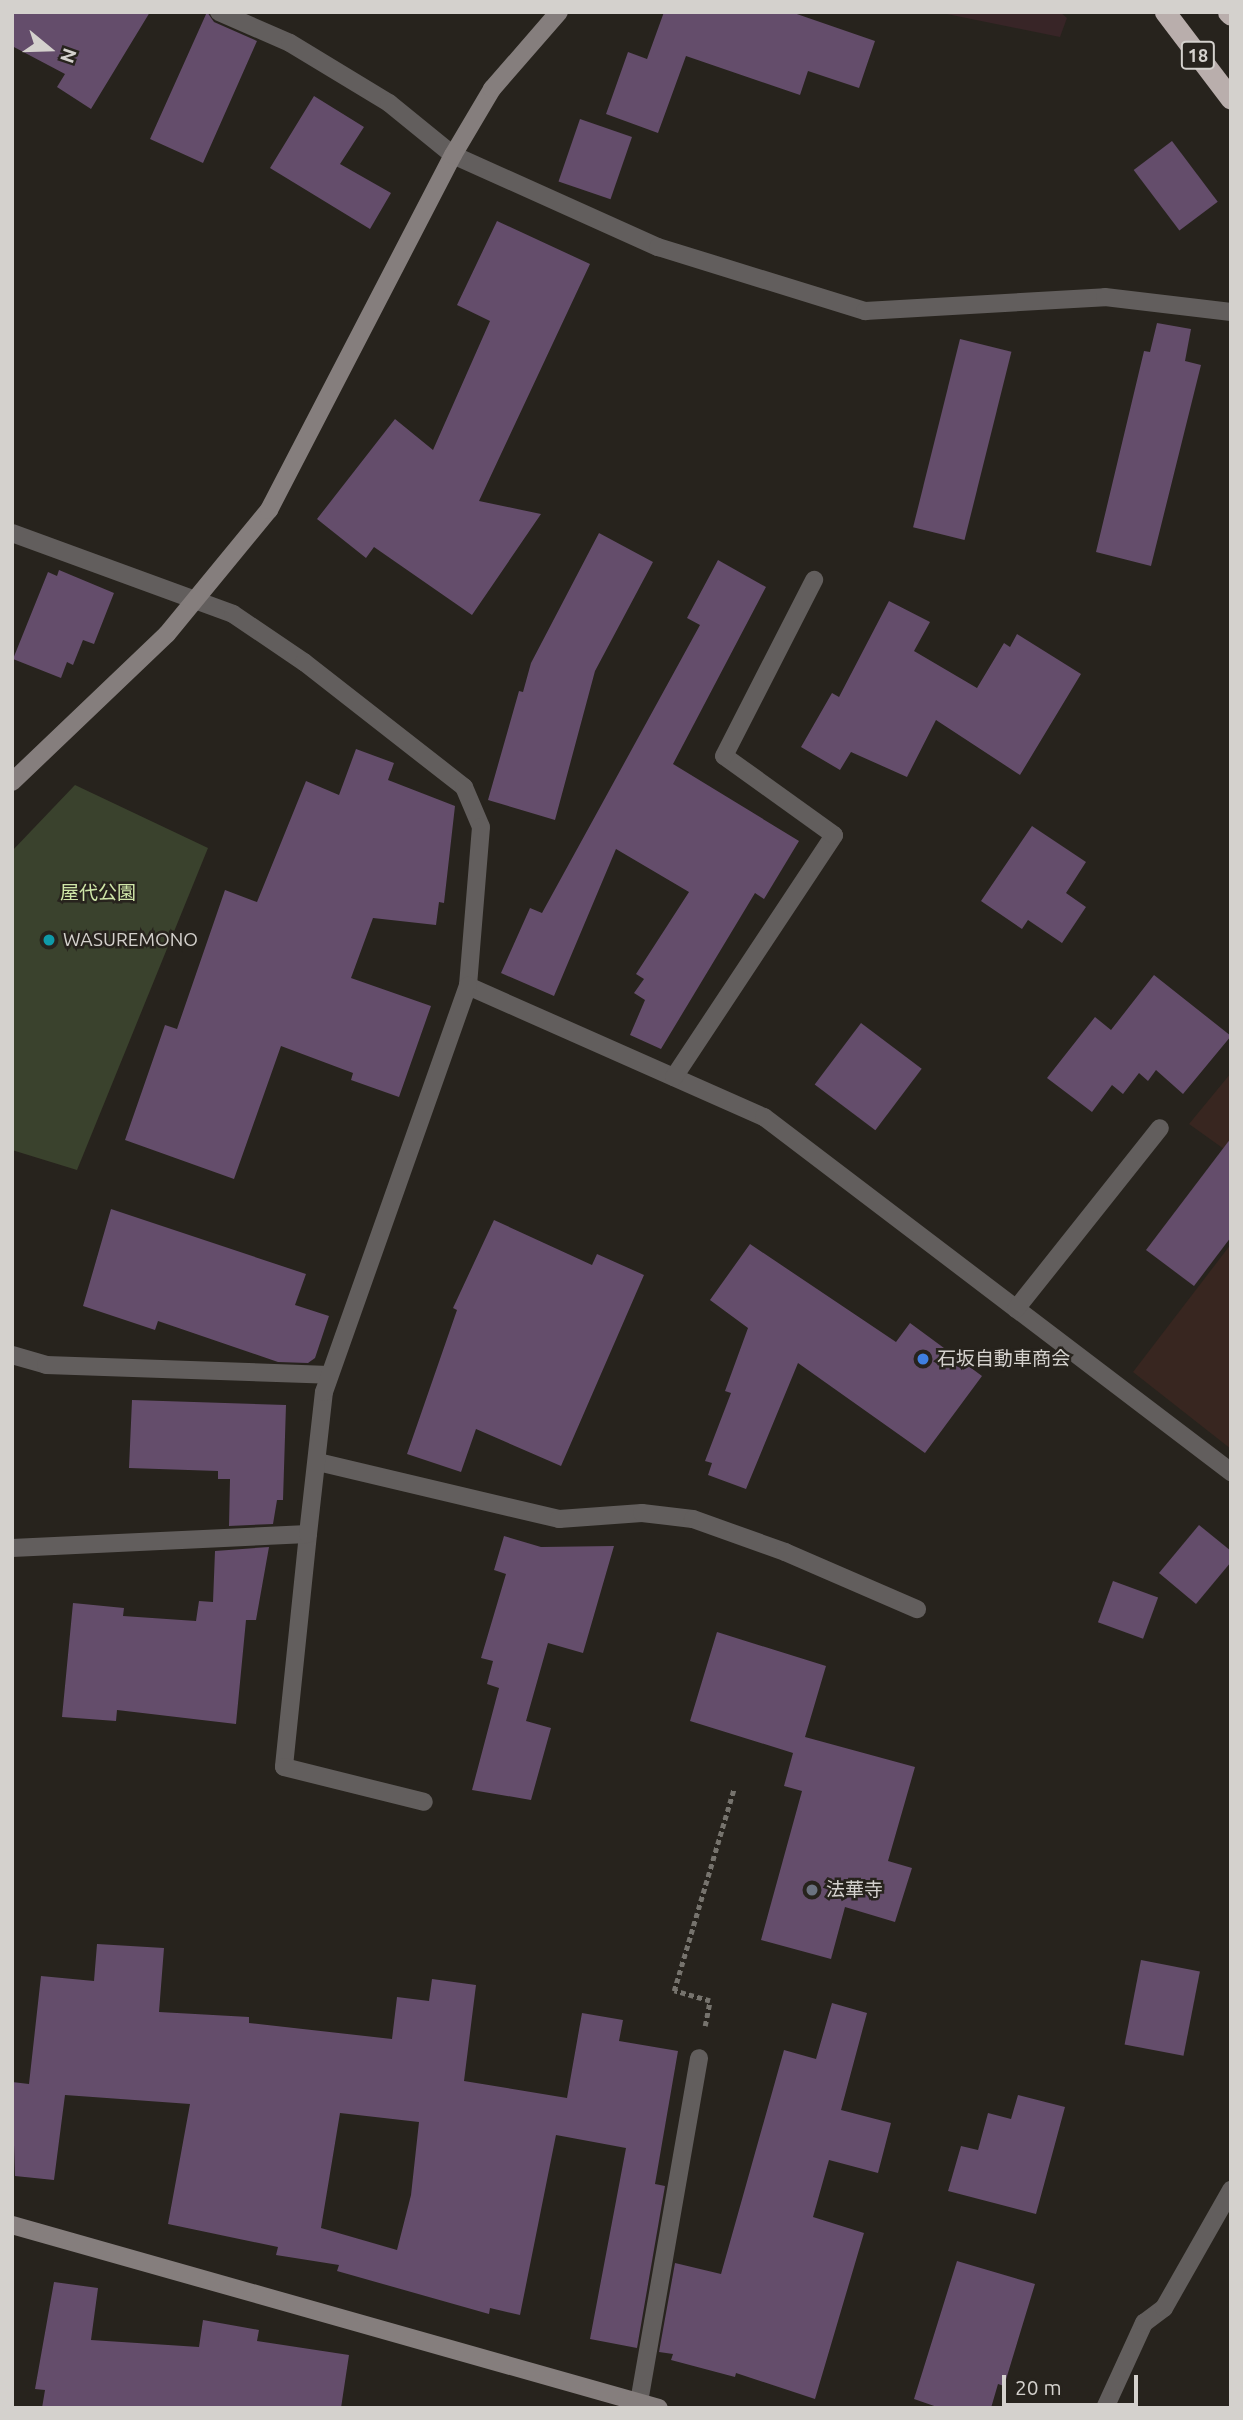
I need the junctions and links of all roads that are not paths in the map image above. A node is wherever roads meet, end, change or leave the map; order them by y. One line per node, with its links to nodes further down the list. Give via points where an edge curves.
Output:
1 (219, 12): 5 (street, via 301,50 389,103)
2 (559, 12): 5 (street, via 492,89)
3 (1165, 12): 4 (highway, 18)
4 (1231, 99)
5 (453, 155): 6 (street, via 658,247 865,311 1105,296); 9 (street, via 269,510)
6 (1231, 312)
7 (12, 533): 9 (street)
8 (814, 580): 12 (street, via 723,756 834,835)
9 (197, 601): 10 (street); 11 (street, via 233,614 304,662 464,787 481,827)
10 (12, 782)
11 (468, 986): 12 (street); 16 (street)
12 (674, 1077): 14 (street, via 764,1116)
13 (1160, 1128): 14 (street)
14 (1016, 1309): 18 (street)
15 (12, 1355): 16 (street, via 46,1365)
16 (330, 1375): 17 (street, via 324,1392)
17 (318, 1462): 19 (street); 21 (street, via 559,1519 642,1513 693,1519 785,1552)
18 (1231, 1472)
19 (308, 1534): 20 (street); 22 (street, via 284,1767)
20 (12, 1548)
21 (917, 1609)
22 (424, 1802)
23 (699, 2058): 27 (street)
24 (1231, 2190): 29 (street, via 1164,2308 1144,2323)
25 (12, 2225): 26 (street)
26 (611, 2401): 27 (street)
27 (639, 2402): 28 (street)
28 (659, 2408)
29 (1105, 2408)

